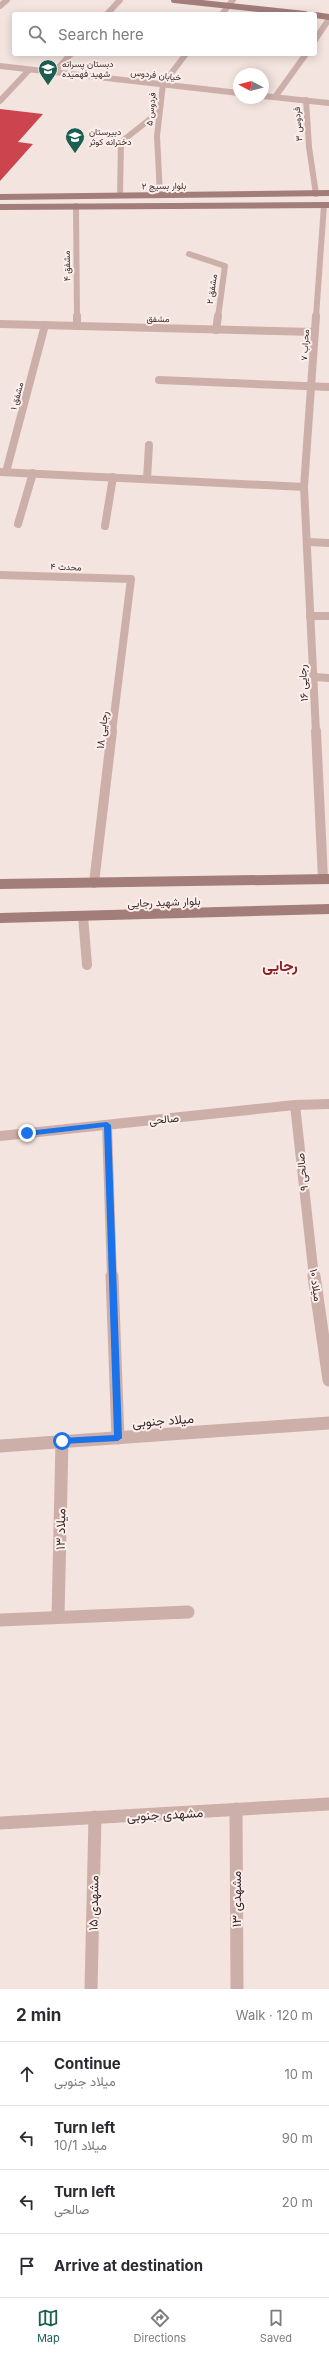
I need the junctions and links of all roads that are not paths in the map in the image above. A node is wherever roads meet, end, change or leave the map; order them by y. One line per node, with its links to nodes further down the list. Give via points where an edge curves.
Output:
1 (7, 0): 5 (street)
2 (120, 0): 7 (street)
3 (174, 0): 6 (main road)
4 (233, 0): 6 (street)
5 (0, 6)
6 (229, 6): 8 (street); 9 (main road)
7 (109, 12)
8 (224, 12)
9 (286, 12)
10 (317, 15): 11 (main road)
11 (329, 18): 12 (street)
12 (317, 37)
13 (70, 56): 18 (street)
14 (185, 56): 19 (street)
15 (305, 56): 22 (street)
16 (0, 66): 17 (street, خیابان فردوس)
17 (29, 70): 18 (street, خیابان فردوس); 23 (street)
18 (54, 72): 19 (street, خیابان فردوس)
19 (162, 84): 20 (street, خیابان فردوس); 26 (street, فردوس ۵)
20 (233, 92)
21 (269, 96): 22 (street)
22 (275, 97): 24 (street)
23 (0, 100)
24 (306, 100): 25 (street); 29 (street, فردوس ۳)
25 (329, 103)
26 (160, 112): 28 (street, فردوس ۵, via 157,136); 30 (street, via 121,142)
27 (329, 193): 29 (main road, بلوار بسیج ۲)
28 (160, 194): 29 (main road, بلوار بسیج ۲); 30 (main road, بلوار بسیج ۲)
29 (316, 194)
30 (120, 195): 31 (main road, بلوار بسیج ۲)
31 (0, 197)
32 (327, 205): 33 (main road, بلوار بسیج ۲); 40 (street, محراب ۷)
33 (76, 206): 34 (main road, بلوار بسیج ۲); 38 (street, مشفق ۴)
34 (0, 207)
35 (189, 254): 39 (street, مشفق ۲, via 225,266)
36 (0, 324): 37 (street, مشفق)
37 (45, 325): 38 (street, مشفق); 45 (street, مشفق ۱)
38 (77, 326): 39 (street, مشفق)
39 (216, 330): 40 (street, مشفق)
40 (315, 332): 42 (street, محراب ۷)
41 (159, 380): 42 (street)
42 (311, 386): 43 (street); 49 (street, محراب ۷)
43 (329, 387)
44 (149, 445): 48 (street)
45 (3, 472): 46 (street)
46 (33, 473): 47 (street); 50 (street)
47 (113, 477): 48 (street); 51 (street)
48 (147, 479): 49 (street)
49 (304, 487): 52 (street, رجایی ۱۶)
50 (18, 524)
51 (105, 526)
52 (307, 542): 53 (street); 56 (street, رجایی ۱۶)
53 (329, 543)
54 (0, 576): 55 (street, محدث ۴)
55 (131, 579): 61 (street, رجایی ۱۸)
56 (310, 616): 57 (street); 58 (street, رجایی ۱۶)
57 (329, 616)
58 (314, 678): 59 (street); 60 (street, رجایی ۱۶)
59 (329, 678)
60 (326, 879): 61 (main road, بلوار شهید رجایی)
61 (94, 883): 62 (main road, بلوار شهید رجایی)
62 (0, 884)
63 (329, 909): 64 (main road, بلوار شهید رجایی)
64 (83, 916): 65 (main road, بلوار شهید رجایی); 66 (street)
65 (0, 918)
66 (87, 965)
67 (329, 1104): 68 (street, صالحی)
68 (295, 1105): 69 (street, صالحی); 71 (street, صالحی ۹)
69 (107, 1125): 70 (street, صالحی); 74 (street)
70 (0, 1136)
71 (309, 1238): 72 (street, میلاد ۱۰)
72 (329, 1380)
73 (329, 1423): 74 (street, میلاد جنوبی)
74 (118, 1438): 75 (street, میلاد جنوبی)
75 (62, 1441): 76 (street, میلاد جنوبی); 78 (street, میلاد ۱۳)
76 (0, 1446)
77 (188, 1612): 78 (street)
78 (58, 1617): 79 (street)
79 (0, 1620)
80 (329, 1804): 81 (street, مشهدی جنوبی)
81 (236, 1810): 82 (street, مشهدی جنوبی); 85 (street, مشهدی ۱۳)
82 (95, 1818): 83 (street, مشهدی جنوبی); 84 (street, مشهدی ۱۵)
83 (0, 1823)
84 (91, 1989)
85 (237, 1989)

